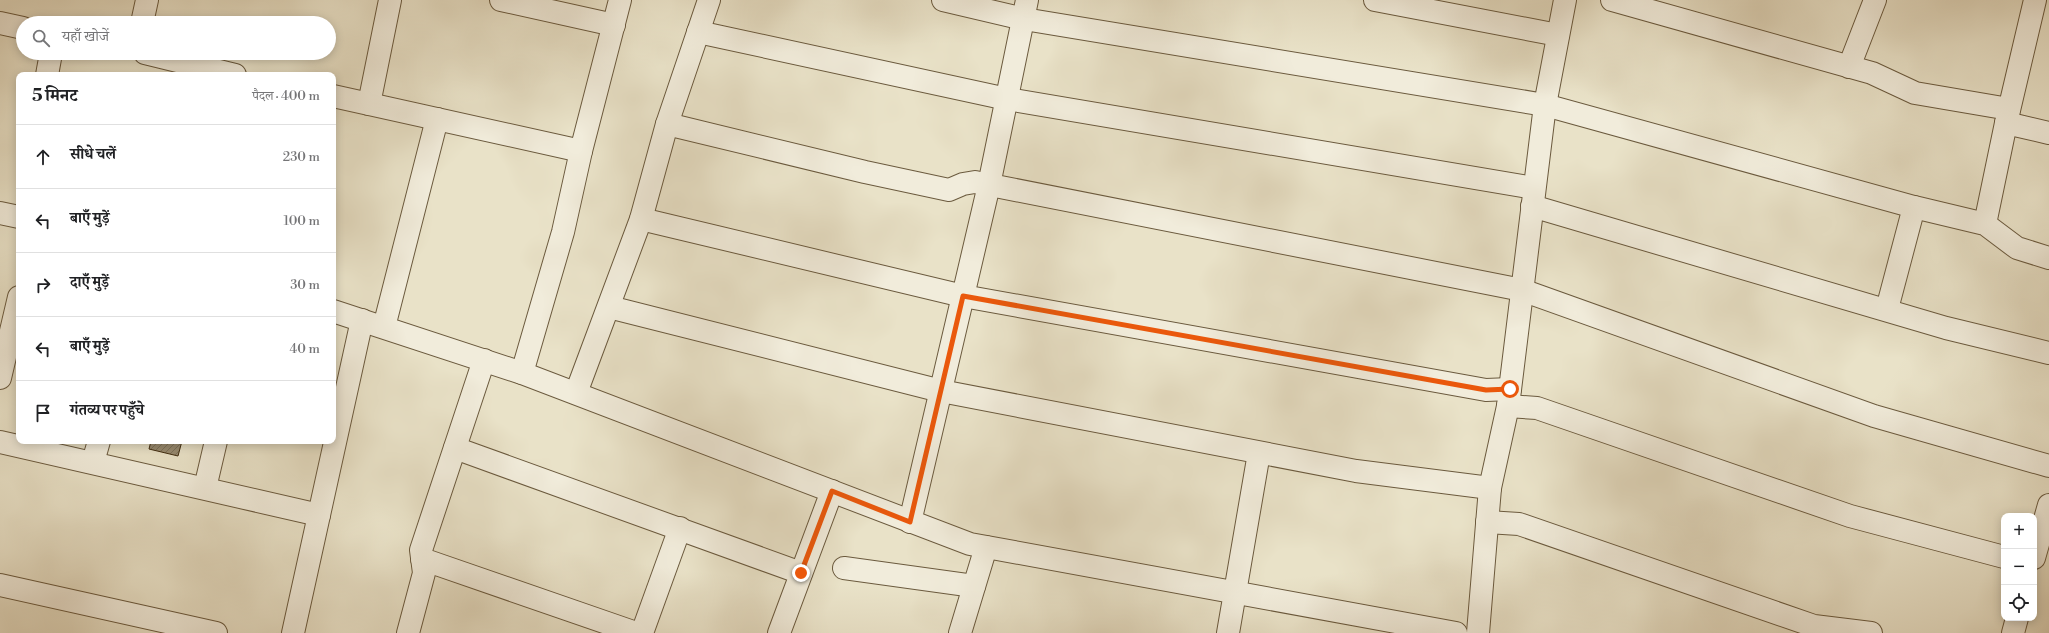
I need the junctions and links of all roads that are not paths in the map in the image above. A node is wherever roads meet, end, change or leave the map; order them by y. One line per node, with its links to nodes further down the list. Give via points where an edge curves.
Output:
1 (147, 0): 13 (street)
2 (390, 0): 26 (street)
3 (501, 0): 15 (street)
4 (620, 0): 15 (street)
5 (709, 0): 17 (street)
6 (943, 0): 12 (street)
7 (1375, 0): 18 (street)
8 (1565, 0): 18 (street)
9 (1612, 0): 21 (street)
10 (1875, 0): 21 (street)
11 (2035, 0): 28 (street)
12 (1026, 10): 25 (street); 27 (street)
13 (144, 16)
14 (0, 23): 16 (street)
15 (614, 25): 32 (street)
16 (16, 26)
17 (698, 32): 25 (street); 30 (street)
18 (1558, 35): 27 (street)
19 (49, 60): 22 (street)
20 (167, 60): 23 (street)
21 (1849, 67): 28 (street, via 1872,73 1915,92)
22 (47, 72)
23 (204, 72)
24 (336, 97): 26 (street)
25 (1007, 99): 33 (street); 34 (street)
26 (369, 104): 29 (street)
27 (1545, 105): 34 (street); 35 (street)
28 (2007, 116): 31 (street); 37 (street)
29 (437, 120): 32 (street); 46 (street)
30 (667, 124): 33 (street, via 949,190 975,182); 36 (street)
31 (2049, 133)
32 (581, 151): 49 (street, via 563,232)
33 (989, 185): 39 (street); 40 (street)
34 (1533, 197): 39 (street); 42 (street)
35 (1914, 207): 37 (street); 42 (street)
36 (641, 219): 40 (street); 41 (street)
37 (1985, 224): 38 (street, via 2017,248)
38 (2049, 258)
39 (1522, 290): 53 (street); 62 (street, via 1874,416)
40 (963, 296): 51 (street); 53 (street, via 1486,390)
41 (609, 307): 51 (street); 52 (street)
42 (1887, 309): 47 (street, via 1946,328)
43 (16, 310): 50 (street)
44 (336, 312): 45 (street)
45 (362, 320): 46 (street); 54 (street)
46 (384, 327): 48 (street)
47 (2049, 353)
48 (484, 360): 49 (street); 59 (street)
49 (522, 372): 52 (street)
50 (0, 378)
51 (941, 391): 60 (street); 68 (street)
52 (576, 393): 65 (street)
53 (1509, 397): 64 (street); 73 (street, via 1850,516)
54 (336, 438)
55 (0, 442): 61 (street)
56 (98, 444): 61 (street)
57 (215, 444): 63 (street)
58 (335, 444): 67 (street)
59 (455, 448): 70 (street); 74 (street, via 421,550)
60 (1259, 453): 64 (street, via 1356,472); 79 (street)
61 (93, 462): 63 (street)
62 (2049, 466)
63 (205, 488): 67 (street)
64 (1490, 488): 69 (street)
65 (832, 491): 68 (street); 76 (street)
66 (2049, 507): 72 (street)
67 (319, 515): 82 (street)
68 (910, 522): 71 (street, via 970,544)
69 (1487, 522): 90 (street); 91 (street, via 1519,524 1814,626)
70 (680, 528): 76 (street); 85 (street)
71 (986, 547): 78 (street); 79 (street)
72 (2037, 549)
73 (2001, 556)
74 (422, 559): 83 (street, via 424,574); 84 (street)
75 (844, 568): 78 (street)
76 (801, 573): 86 (street)
77 (0, 585): 81 (street)
78 (974, 586): 87 (street)
79 (1235, 593): 88 (street); 89 (street)
80 (2016, 621): 92 (street)
81 (216, 633)
82 (293, 633)
83 (408, 633)
84 (636, 633)
85 (642, 633)
86 (779, 633)
87 (960, 633)
88 (1228, 633)
89 (1456, 633)
90 (1478, 633)
91 (1871, 633)
92 (2013, 633)

